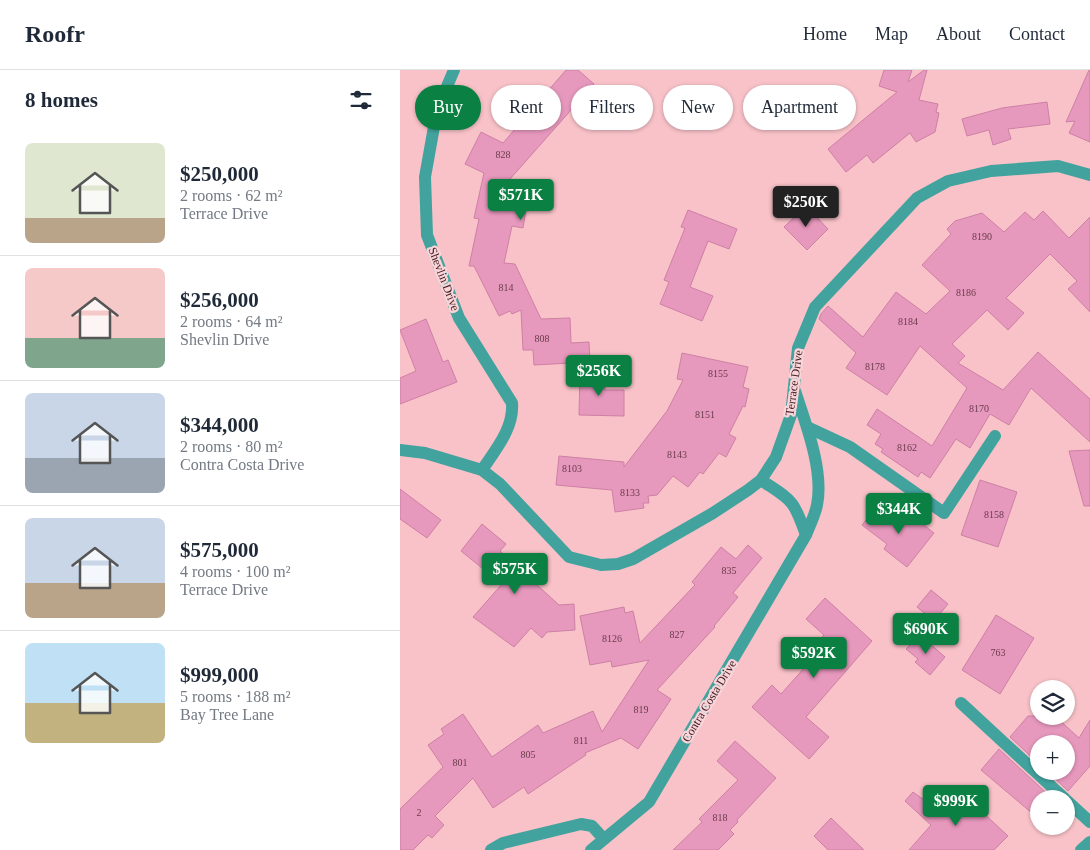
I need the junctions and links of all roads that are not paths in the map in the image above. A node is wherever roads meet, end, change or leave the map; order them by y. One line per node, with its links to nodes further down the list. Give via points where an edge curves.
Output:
1 (454, 70): 7 (street, Shevlin Drive, via 437,110 425,177 427,235 459,318 512,402 513,415 508,428)
2 (1090, 175): 3 (street, Terrace Drive, via 1058,166 991,171 948,181 917,198 815,307 798,348)
3 (794, 388): 4 (street, Contra Costa Drive); 8 (street, Terrace Drive, via 791,416 784,438)
4 (807, 428): 5 (street, via 850,447 944,512); 9 (street, Contra Costa Drive, via 817,475 817,505)
5 (995, 436)
6 (400, 450): 7 (street, Terrace Drive, via 425,453)
7 (482, 470): 8 (street, Terrace Drive, via 500,484 569,557 601,565 633,559 713,513)
8 (761, 480): 9 (street, via 789,498 797,508)
9 (806, 535): 14 (street, Contra Costa Drive, via 649,802)
10 (961, 703): 11 (street)
11 (1056, 790)
12 (1075, 808): 13 (street)
13 (1090, 822)
14 (603, 838): 16 (street, via 592,826 581,824 503,843); 17 (street, Contra Costa Drive)
15 (1090, 842): 18 (street)
16 (491, 850)
17 (591, 850)
18 (1081, 850)

